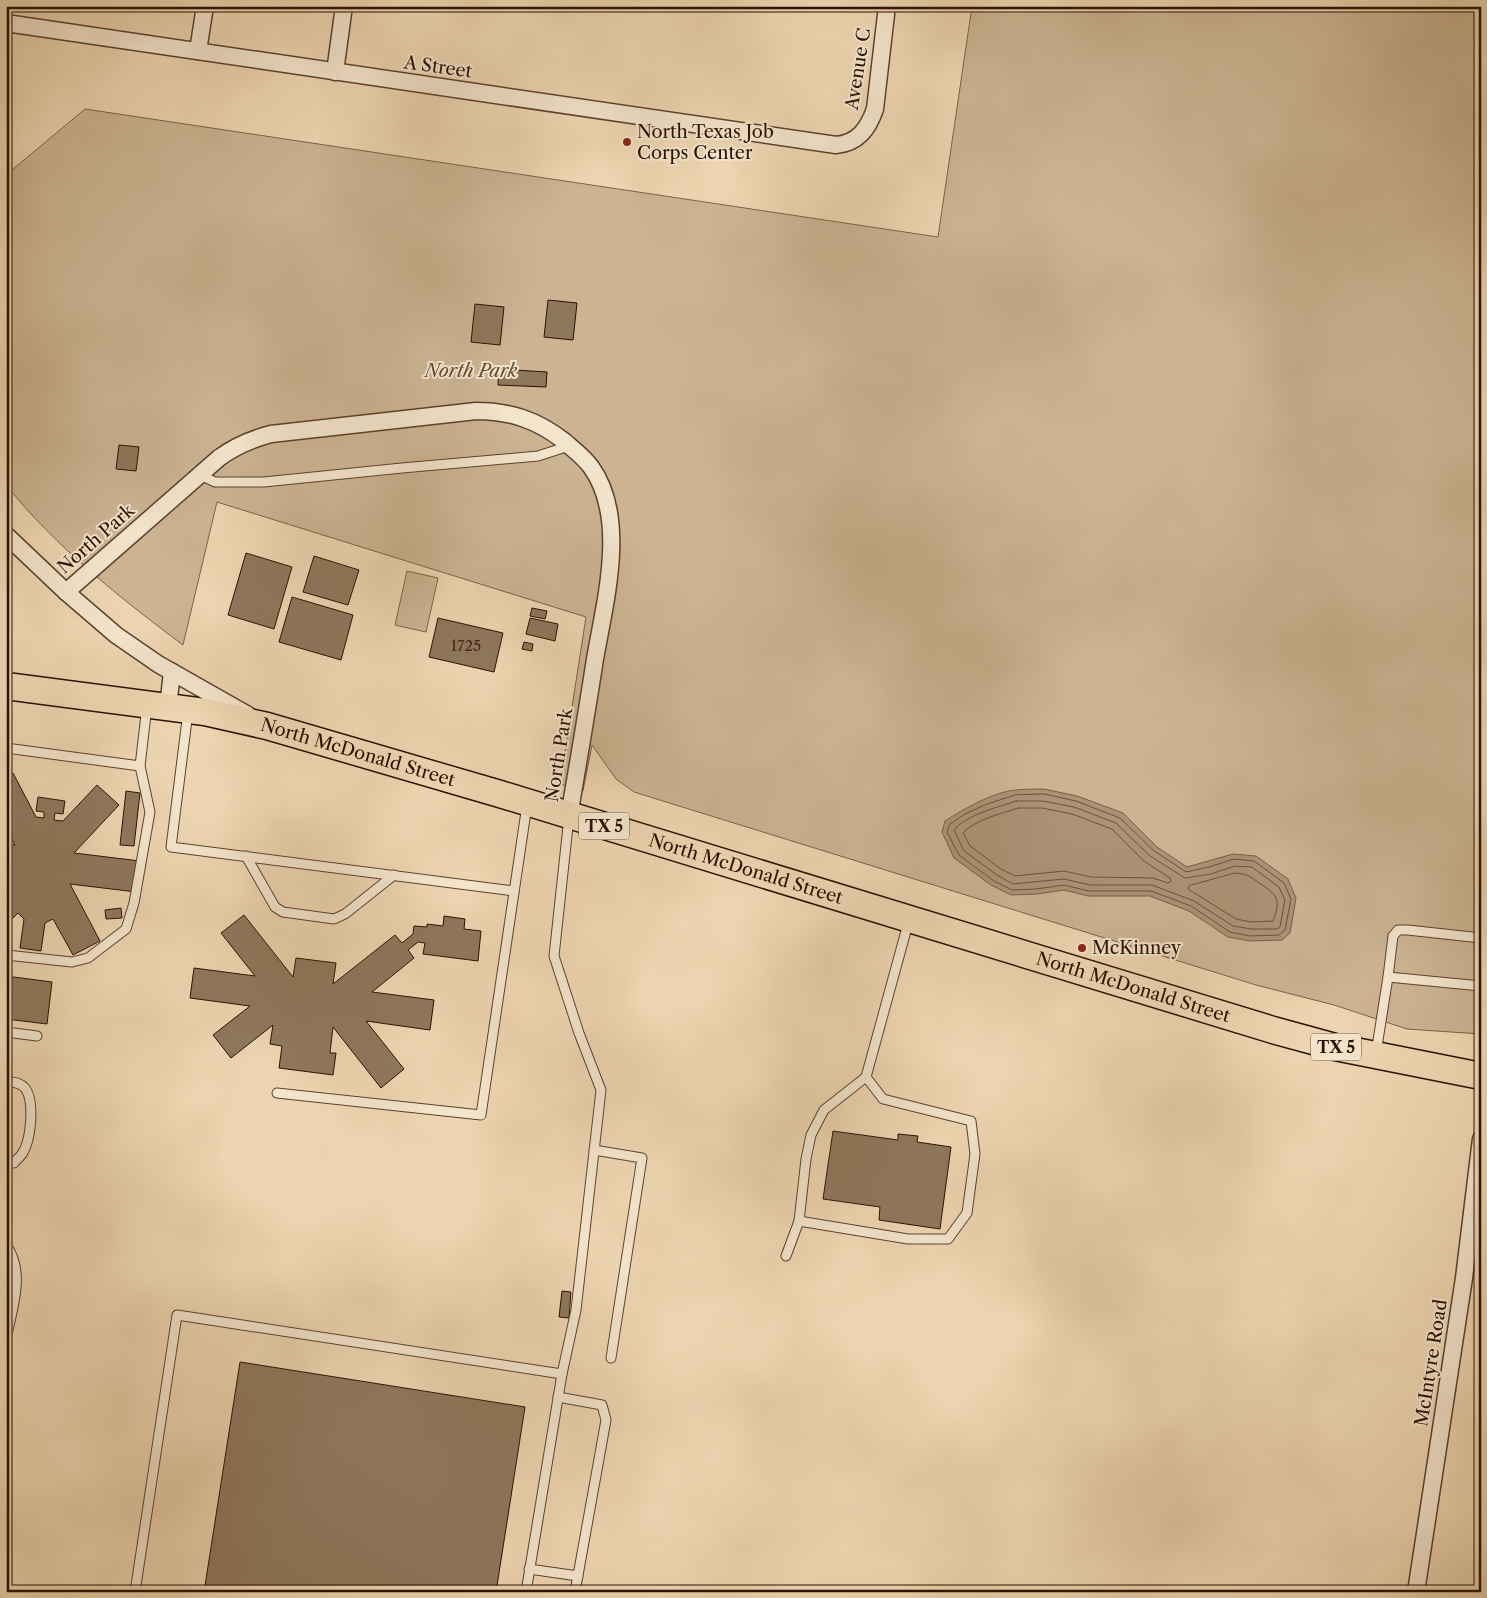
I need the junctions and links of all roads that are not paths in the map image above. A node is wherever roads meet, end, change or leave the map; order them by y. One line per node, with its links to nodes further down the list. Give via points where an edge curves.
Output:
1 (205, 6): 5 (street)
2 (344, 6): 6 (street)
3 (887, 6): 7 (street, Avenue C, via 875,109)
4 (6, 24): 5 (street, A Street)
5 (198, 51): 6 (street, A Street)
6 (335, 72): 7 (street, A Street, via 826,145 845,144)
7 (861, 135)
8 (569, 446): 9 (lane, via 538,456 264,482 215,482); 9 (street, North Park, via 530,420 502,412 476,411 271,434 231,450); 19 (street, North Park, via 590,466 602,486 612,534 605,598)
9 (200, 474): 11 (street, North Park)
10 (6, 534): 11 (street)
11 (66, 592): 12 (street, via 116,635)
12 (172, 672): 14 (street); 15 (street)
13 (6, 686): 14 (main road, North McDonald Street / TX 5)
14 (168, 707): 15 (main road, North McDonald Street / TX 5); 17 (lane); 20 (lane, via 171,847)
15 (267, 726): 18 (main road, North McDonald Street / TX 5)
16 (6, 748): 17 (lane)
17 (140, 766): 25 (lane, via 150,812 134,903 126,929 88,958 72,962)
18 (527, 802): 19 (main road, North McDonald Street / TX 5); 22 (lane)
19 (570, 816): 23 (main road, North McDonald Street / TX 5); 36 (lane, via 554,956 601,1090)
20 (246, 856): 21 (lane); 21 (lane, via 274,907 283,912 334,919)
21 (394, 875): 22 (lane)
22 (514, 891): 34 (lane, via 481,1115)
23 (909, 920): 30 (main road, North McDonald Street / TX 5, via 1273,1030); 32 (lane)
24 (1481, 938): 26 (lane, via 1398,930 1393,936)
25 (6, 956)
26 (1388, 977): 27 (lane); 30 (lane)
27 (1481, 986)
28 (6, 1032): 29 (lane)
29 (37, 1036)
30 (1375, 1056): 31 (main road, North McDonald Street / TX 5)
31 (1481, 1076)
32 (866, 1077): 38 (lane, via 824,1110 811,1135); 38 (lane, via 883,1100 970,1121 975,1154 967,1214 948,1239 908,1239)
33 (6, 1081): 37 (lane, via 25,1088 32,1116 23,1153 14,1163)
34 (277, 1093)
35 (1481, 1140): 50 (street, McIntyre Road, via 1464,1278)
36 (594, 1150): 42 (lane, via 642,1158); 43 (lane, via 576,1310)
37 (6, 1162)
38 (799, 1221): 40 (lane)
39 (6, 1244): 41 (lane, via 13,1254 17,1284)
40 (786, 1256)
41 (6, 1339)
42 (611, 1358)
43 (562, 1374): 44 (lane); 47 (lane, via 177,1316)
44 (558, 1397): 45 (lane); 46 (lane, via 602,1405 606,1420)
45 (530, 1568): 46 (lane); 48 (lane)
46 (578, 1576): 49 (lane)
47 (135, 1592)
48 (526, 1592)
49 (576, 1592)
50 (1416, 1592)

